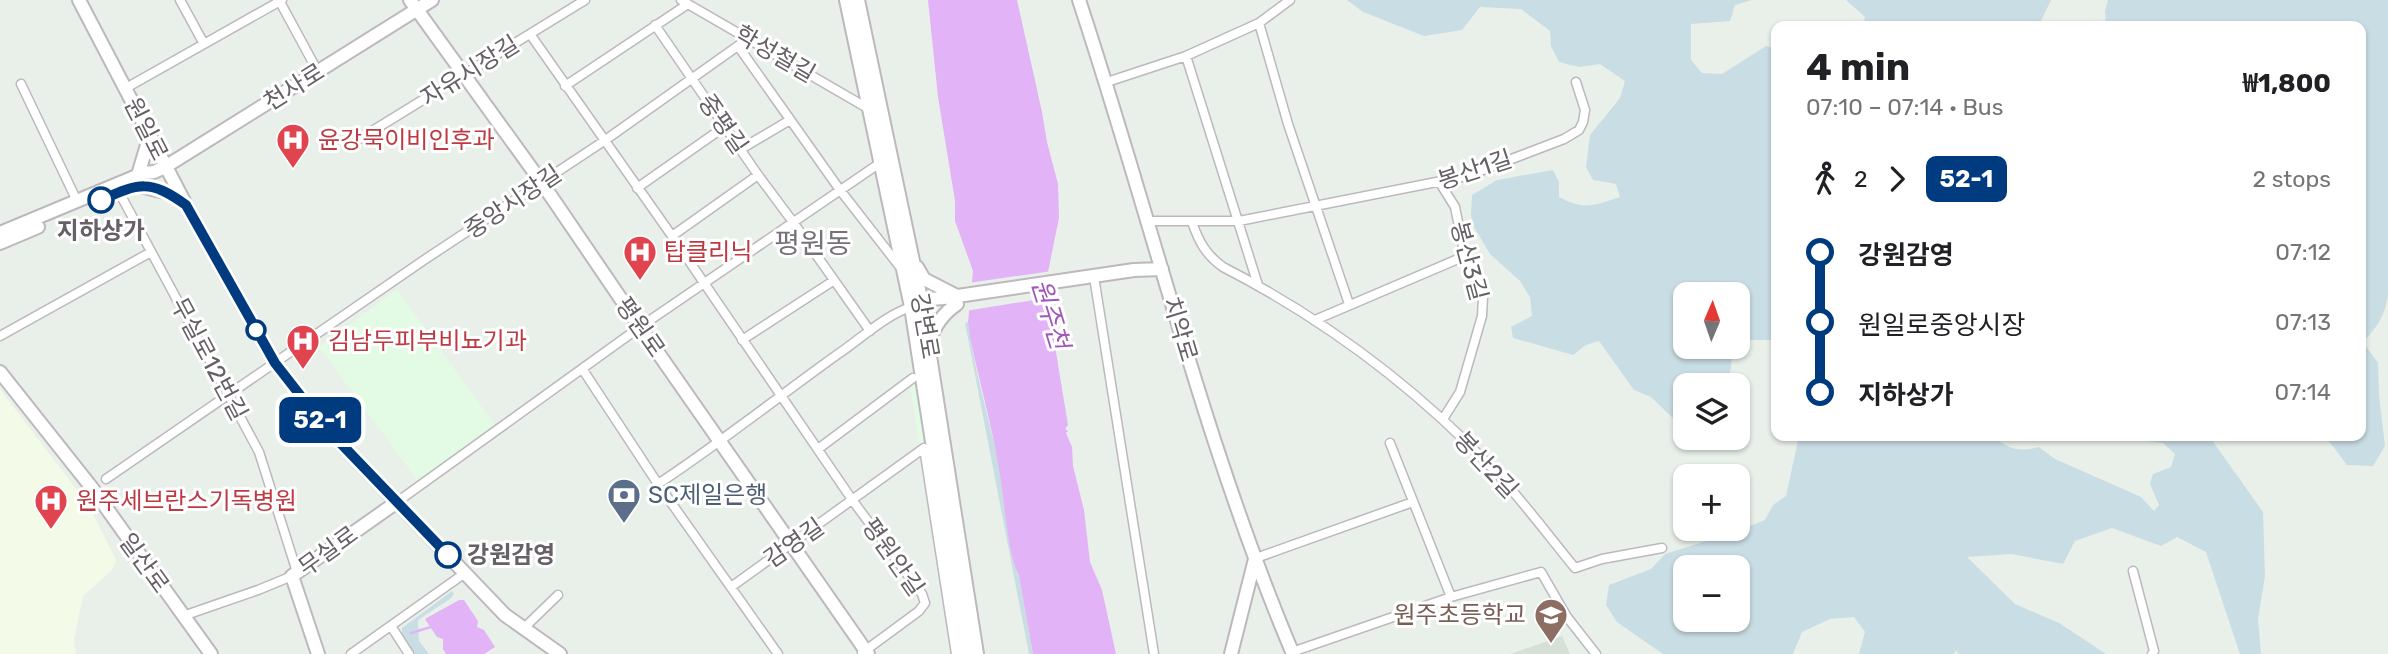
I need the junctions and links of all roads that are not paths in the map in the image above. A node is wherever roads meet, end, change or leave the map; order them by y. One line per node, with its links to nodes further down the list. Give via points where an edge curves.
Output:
1 (79, 0): 26 (street, 원일로)
2 (180, 0): 16 (street)
3 (280, 0): 16 (street, 원일로); 19 (street)
4 (432, 0): 11 (street, 천사로)
5 (585, 0): 14 (street, 자유시장길)
6 (846, 0): 27 (street, 강변로)
7 (858, 0): 55 (street, 강변로)
8 (1079, 0): 22 (street, 치악로)
9 (1290, 0): 12 (street)
10 (685, 2): 13 (street); 15 (street, 학성철길)
11 (414, 4): 19 (street, 천사로); 20 (street, 평원로)
12 (1259, 23): 18 (street); 45 (street)
13 (655, 24): 21 (street, 중평길); 25 (street)
14 (530, 34): 20 (street, 자유시장길); 25 (street, 평원안길)
15 (749, 38): 17 (street, 중앙시장길); 27 (street, 학성철길)
16 (204, 44): 26 (street, 원일로)
17 (738, 46): 21 (street, 중앙시장길); 28 (street)
18 (1186, 56): 22 (street); 47 (street)
19 (318, 72): 35 (street, 천사로)
20 (463, 75): 31 (street, 자유시장길); 38 (street, 평원로)
21 (691, 80): 29 (street, 중평길); 32 (street, 중앙시장길)
22 (1107, 82): 46 (street, 치악로)
23 (1576, 82): 39 (street, 봉산1길, via 1585,110 1579,130)
24 (21, 84): 43 (street)
25 (565, 86): 32 (street, 평원안길)
26 (125, 88): 30 (street, 원일로)
27 (869, 109): 34 (street, 강변로)
28 (790, 120): 33 (street); 41 (street)
29 (724, 127): 33 (street, 중평길); 40 (street)
30 (150, 135): 35 (street, 원일로); 37 (street)
31 (356, 141)
32 (604, 141): 38 (street, 중앙시장길); 40 (street, 평원안길)
33 (741, 149): 36 (street, 중평길)
34 (880, 163): 41 (street); 57 (street, 강변로)
35 (160, 169): 37 (street, 천사로, via 149,180); 44 (street, 원일로)
36 (758, 175): 48 (street, 중평길); 51 (street)
37 (137, 180): 42 (street, 천사로); 43 (street, 천사로); 44 (street)
38 (542, 183): 66 (street, 평원로); 71 (street, 중앙시장길)
39 (1440, 183): 45 (street, 봉산1길); 54 (street, 봉산3길, via 1455,206)
40 (637, 188): 51 (street, 평원안길)
41 (840, 190): 48 (street); 57 (street)
42 (119, 192): 52 (street, 천사로); 53 (street, 무실로12번길)
43 (77, 201): 50 (street, 천사로)
44 (186, 205): 71 (street, 원일로)
45 (1317, 206): 47 (street, 봉산1길); 63 (street)
46 (1149, 221): 49 (street, 봉산1길); 56 (street, 치악로)
47 (1239, 221): 49 (street, 봉산1길); 61 (street)
48 (793, 222): 59 (street, 중평길); 60 (street)
49 (1192, 222): 61 (street, 봉산2길, via 1209,257)
50 (0, 233)
51 (672, 236): 60 (street, 평원안길)
52 (0, 243)
53 (150, 252): 68 (street); 76 (street, 무실로12번길)
54 (1465, 256): 63 (street); 77 (street, 봉산3길, via 1483,297 1482,316 1461,392)
55 (913, 261): 62 (street, via 924,279); 64 (street, 강변로)
56 (1162, 269): 58 (street, via 1134,270); 88 (street, 치악로)
57 (904, 272): 64 (street, 강변로)
58 (1095, 280): 62 (street); 109 (street)
59 (833, 281): 67 (street, 중평길); 69 (street)
60 (704, 285): 66 (street); 69 (street, 평원안길)
61 (1258, 285): 65 (street, 봉산2길)
62 (949, 301): 64 (street); 70 (street)
63 (1349, 304): 65 (street)
64 (915, 306): 67 (street); 70 (street, 강변로); 107 (street, 강변로)
65 (1315, 320): 77 (street, 봉산2길)
66 (640, 327): 72 (street); 78 (street, 평원로)
67 (870, 331): 75 (street)
68 (0, 336)
69 (742, 340): 75 (street, 평원안길)
70 (928, 344): 108 (street, 강변로)
71 (275, 363): 76 (street, 중앙시장길); 84 (street, 원일로, via 325,427)
72 (583, 370): 82 (street); 84 (street)
73 (0, 372): 95 (street, 일산로, via 92,488)
74 (913, 378): 80 (street)
75 (780, 395): 78 (street); 80 (street, 평원안길)
76 (228, 396): 81 (street, 중앙시장길); 91 (street, 무실로12번길, via 259,452)
77 (1443, 419): 87 (street, 봉산2길, via 1494,470 1575,568)
78 (720, 443): 82 (street); 86 (street, 평원로)
79 (1390, 443): 85 (street)
80 (817, 449): 83 (street, 평원안길)
81 (106, 479)
82 (658, 484): 92 (street)
83 (853, 501): 86 (street, 감영길); 98 (street, 평원안길, via 925,603); 106 (street, 감영길, via 924,448)
84 (397, 502): 90 (street, 원일로); 91 (street, 무실로)
85 (1413, 502): 88 (street); 94 (street)
86 (792, 545): 92 (street, 감영길); 98 (street, 평원로)
87 (1662, 548)
88 (1255, 558): 99 (street, 치악로); 110 (street)
89 (2133, 571): 112 (street)
90 (465, 573): 96 (street); 97 (street, 원일로)
91 (294, 574): 95 (street); 101 (street, 무실로)
92 (731, 587): 105 (street)
93 (558, 594): 97 (street)
94 (1451, 597): 99 (street); 111 (street, via 1541,572)
95 (183, 616): 100 (street, 일산로)
96 (391, 626): 102 (street); 103 (street)
97 (523, 629): 104 (street, 원일로)
98 (865, 653)
99 (1292, 653)
100 (211, 654)
101 (318, 654)
102 (351, 654)
103 (409, 654)
104 (560, 654)
105 (778, 654)
106 (956, 654)
107 (965, 654)
108 (977, 654)
109 (1154, 654)
110 (1231, 654)
111 (1596, 654)
112 (2152, 654)

